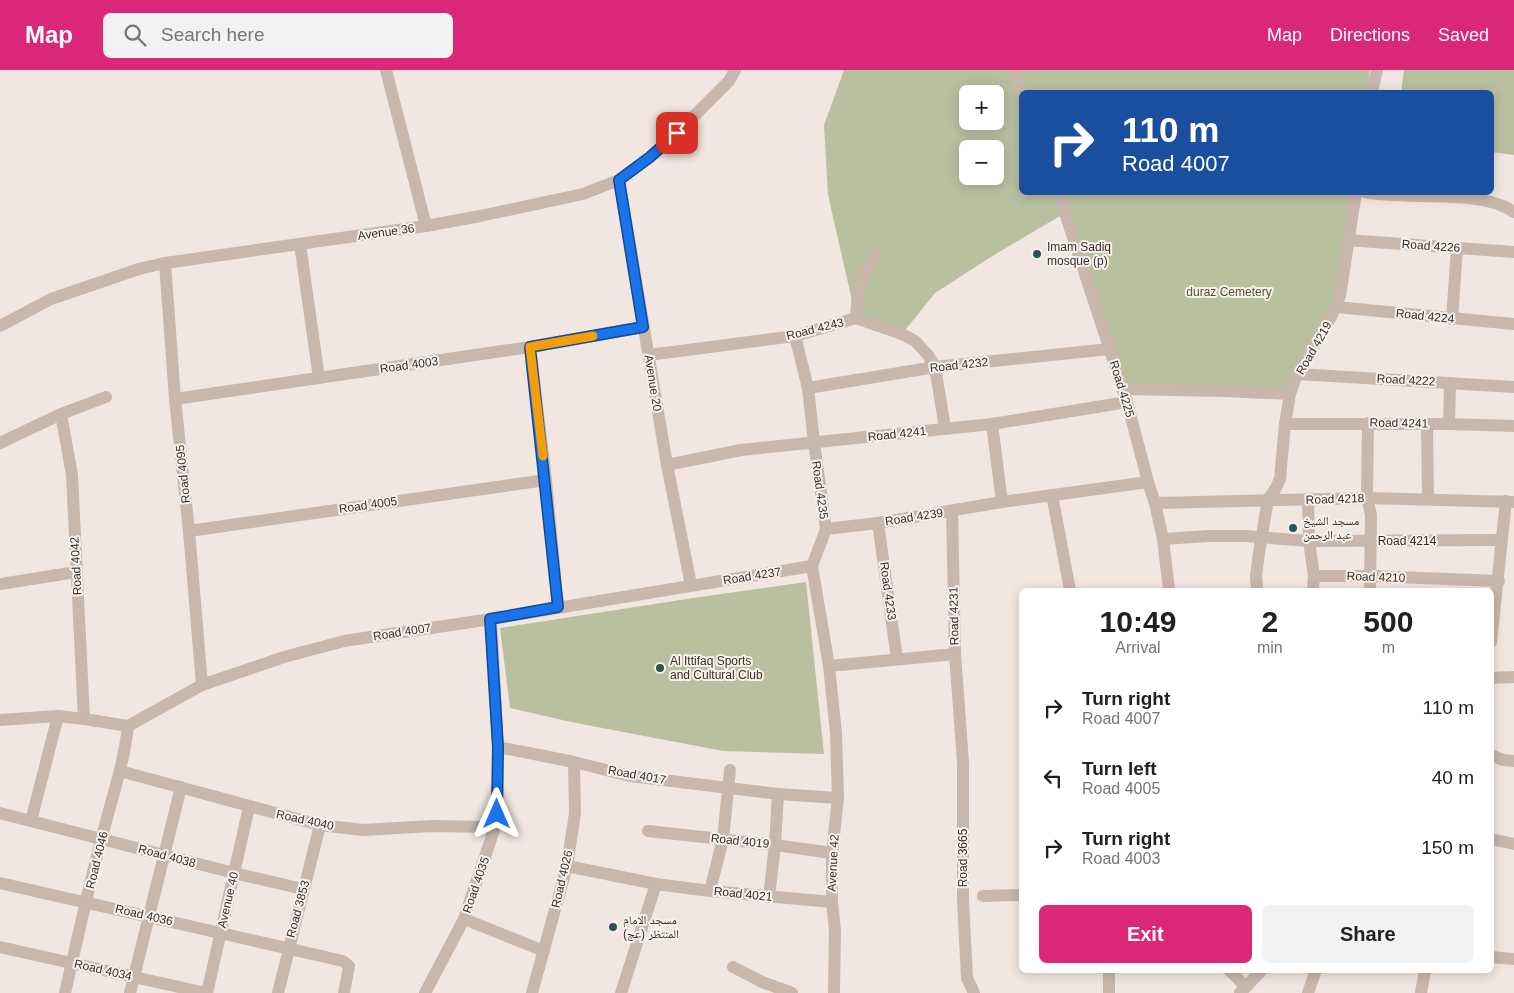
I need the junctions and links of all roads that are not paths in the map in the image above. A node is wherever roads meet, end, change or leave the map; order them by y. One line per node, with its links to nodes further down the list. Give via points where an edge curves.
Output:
1 (386, 70): 12 (street)
2 (735, 70): 7 (street, Avenue 36, via 669,141)
3 (1013, 70): 5 (street)
4 (1376, 70): 6 (street)
5 (1021, 90)
6 (1372, 90)
7 (619, 180): 12 (street, Avenue 36, via 583,194); 24 (street, Avenue 20)
8 (1059, 195): 27 (street, Road 4225)
9 (1355, 195): 13 (street, Road 4219)
10 (1376, 195): 11 (street, via 1470,198 1506,206)
11 (1514, 212)
12 (426, 226): 14 (street, Avenue 36)
13 (1347, 240): 15 (street, Road 4226); 19 (street, Road 4219)
14 (300, 244): 18 (street, Avenue 36); 31 (street)
15 (1457, 248): 16 (street, Road 4226); 21 (street)
16 (1514, 252)
17 (876, 254): 20 (street, via 860,283)
18 (165, 263): 23 (street, Avenue 36, via 51,299); 38 (street, Road 4095)
19 (1336, 307): 21 (street, Road 4224); 30 (street, Road 4219)
20 (856, 318): 25 (street, Road 4243); 29 (street, Road 4243, via 915,341 928,354)
21 (1452, 320): 22 (street, Road 4224)
22 (1514, 324)
23 (0, 326)
24 (643, 327): 26 (street, Road 4003); 28 (street, Avenue 20)
25 (795, 336): 28 (street, Road 4243); 34 (street, Road 4235)
26 (530, 347): 31 (street, Road 4003); 51 (street)
27 (1110, 349): 29 (street, Road 4232); 35 (street, Road 4225)
28 (649, 355): 50 (street, Avenue 20)
29 (934, 367): 34 (street, Road 4232); 47 (street)
30 (1298, 374): 32 (street, Road 4222); 36 (street, Road 4219)
31 (319, 378): 38 (street, Road 4003)
32 (1450, 383): 33 (street, Road 4222); 45 (street)
33 (1514, 387)
34 (808, 388): 48 (street, Road 4235)
35 (1122, 389): 36 (street); 39 (street, Road 4225)
36 (1290, 394): 43 (street, Road 4219)
37 (106, 397): 40 (street)
38 (174, 398): 64 (street, Road 4095)
39 (1127, 402): 42 (street, Road 4241); 52 (street, Road 4225)
40 (61, 414): 49 (street); 71 (street, Road 4042, via 72,475)
41 (1368, 423): 43 (street, Road 4241); 44 (street, Road 4241); 54 (street)
42 (992, 424): 47 (street, Road 4241); 58 (street)
43 (1285, 424): 55 (street, Road 4219, via 1280,479)
44 (1427, 424): 45 (street, Road 4241); 56 (street)
45 (1449, 424): 46 (street, Road 4241)
46 (1514, 426)
47 (945, 428): 48 (street, Road 4241)
48 (814, 442): 50 (street, Road 4241, via 741,450); 63 (street, Road 4235)
49 (0, 443)
50 (667, 465): 76 (street, Avenue 20)
51 (546, 480): 64 (street, Road 4005); 82 (street)
52 (1148, 482): 53 (street, Road 4239); 60 (street, Road 4225)
53 (1052, 495): 58 (street, Road 4239); 77 (street)
54 (1367, 498): 56 (street, Road 4218); 57 (street, Road 4218); 69 (street, via 1371,514)
55 (1268, 499): 57 (street, Road 4218); 60 (street, Road 4218); 65 (street, Road 4219)
56 (1428, 499): 59 (street, Road 4218)
57 (1308, 500): 68 (street)
58 (1002, 502): 61 (street, Road 4239)
59 (1510, 502): 67 (street)
60 (1155, 503): 66 (street, Road 4225)
61 (952, 511): 62 (street, Road 4239); 85 (street, Road 4231)
62 (878, 523): 63 (street, Road 4239); 86 (street, Road 4233)
63 (826, 529): 70 (street, Road 4235)
64 (189, 531): 90 (street, Road 4095)
65 (1262, 537): 66 (street, Road 4214); 68 (street, Road 4214); 79 (street, Road 4219)
66 (1163, 539): 78 (street, Road 4225)
67 (1501, 540): 69 (street, Road 4214); 74 (street)
68 (1310, 541): 69 (street, Road 4214); 72 (street)
69 (1370, 541): 73 (street)
70 (812, 566): 76 (street, Road 4237); 87 (street, Road 4235)
71 (76, 572): 75 (street); 92 (street, Road 4042)
72 (1314, 576): 73 (street, Road 4210); 80 (street)
73 (1370, 576): 74 (street, Road 4210); 81 (street)
74 (1498, 581): 83 (street)
75 (0, 584)
76 (691, 585): 82 (street, Road 4007)
77 (1070, 588)
78 (1169, 588)
79 (1257, 588)
80 (1313, 588)
81 (1370, 588)
82 (558, 607): 84 (street, Road 4007)
83 (1494, 618)
84 (490, 619): 90 (street, Road 4007, via 344,641 284,656); 97 (street, Road 4035)
85 (954, 654): 86 (street); 94 (street, Road 4231)
86 (897, 659): 87 (street)
87 (828, 666): 96 (street, Road 4235)
88 (1514, 677): 89 (street)
89 (1494, 678)
90 (202, 685): 95 (street, Road 4007)
91 (58, 716): 92 (street); 93 (street); 109 (street)
92 (84, 719): 95 (street)
93 (0, 720)
94 (958, 721): 158 (street, Road 3665, via 963,762 963,901 968,978)
95 (128, 726): 102 (street, Road 4046)
96 (836, 733): 106 (street, Avenue 42)
97 (498, 747): 99 (street, Road 4017); 111 (street, Road 4035)
98 (1494, 756): 100 (street)
99 (574, 762): 104 (street, Road 4017, via 630,776); 120 (street, Road 4026, via 576,813)
100 (1514, 762)
101 (730, 770): 104 (street)
102 (120, 771): 103 (street, Road 4040); 113 (street, Road 4046)
103 (181, 787): 107 (street, Road 4040); 119 (street)
104 (727, 788): 105 (street, Road 4017); 114 (street)
105 (778, 794): 106 (street, Road 4017); 117 (street)
106 (838, 798): 118 (street, Avenue 42)
107 (249, 807): 110 (street, Road 4040); 121 (street, Avenue 40)
108 (0, 813): 109 (street, Road 4038)
109 (31, 821): 113 (street, Road 4038)
110 (320, 825): 111 (street, Road 4040, via 362,830); 124 (street, Road 3853)
111 (495, 827): 132 (street, Road 4035)
112 (648, 831): 114 (street, Road 4019)
113 (101, 838): 119 (street, Road 4038); 129 (street, Road 4046)
114 (723, 839): 117 (street, Road 4019); 125 (street)
115 (1494, 840): 116 (street)
116 (1514, 844)
117 (776, 845): 118 (street, Road 4019); 128 (street)
118 (832, 853): 130 (street, Avenue 42)
119 (164, 855): 121 (street, Road 4038); 131 (street)
120 (567, 866): 123 (street, Road 4021); 136 (street, Road 4026)
121 (234, 873): 124 (street, Road 4038); 133 (street, Avenue 40)
122 (0, 883): 129 (street, Road 4036)
123 (656, 884): 125 (street, Road 4021); 155 (street)
124 (303, 889): 135 (street, Road 3853)
125 (710, 891): 128 (street, Road 4021)
126 (1019, 895): 127 (street)
127 (983, 896)
128 (769, 897): 130 (street, Road 4021)
129 (86, 902): 131 (street, Road 4036); 139 (street, Road 4046)
130 (832, 902): 157 (street, Avenue 42)
131 (149, 916): 133 (street, Road 4036); 146 (street)
132 (464, 919): 136 (street); 153 (street, Road 4035)
133 (221, 932): 135 (street, Road 4036); 150 (street, Avenue 40)
134 (0, 947): 139 (street, Road 4034)
135 (288, 949): 151 (street, Road 3853); 152 (street, Road 4036, via 343,961 349,966)
136 (544, 951): 154 (street, Road 4026)
137 (1494, 957): 138 (street)
138 (1514, 959)
139 (72, 963): 146 (street, Road 4034); 148 (street, Road 4046)
140 (733, 967): 156 (street)
141 (1109, 973): 159 (street)
142 (1231, 973): 147 (street)
143 (1259, 973): 147 (street)
144 (1315, 973): 160 (street)
145 (1424, 973): 161 (street)
146 (134, 976): 149 (street); 150 (street, Road 4034)
147 (1243, 989)
148 (65, 993)
149 (130, 993)
150 (206, 993)
151 (278, 993)
152 (344, 993)
153 (425, 993)
154 (532, 993)
155 (621, 993)
156 (792, 993)
157 (834, 993)
158 (974, 993)
159 (1109, 993)
160 (1308, 993)
161 (1421, 993)

